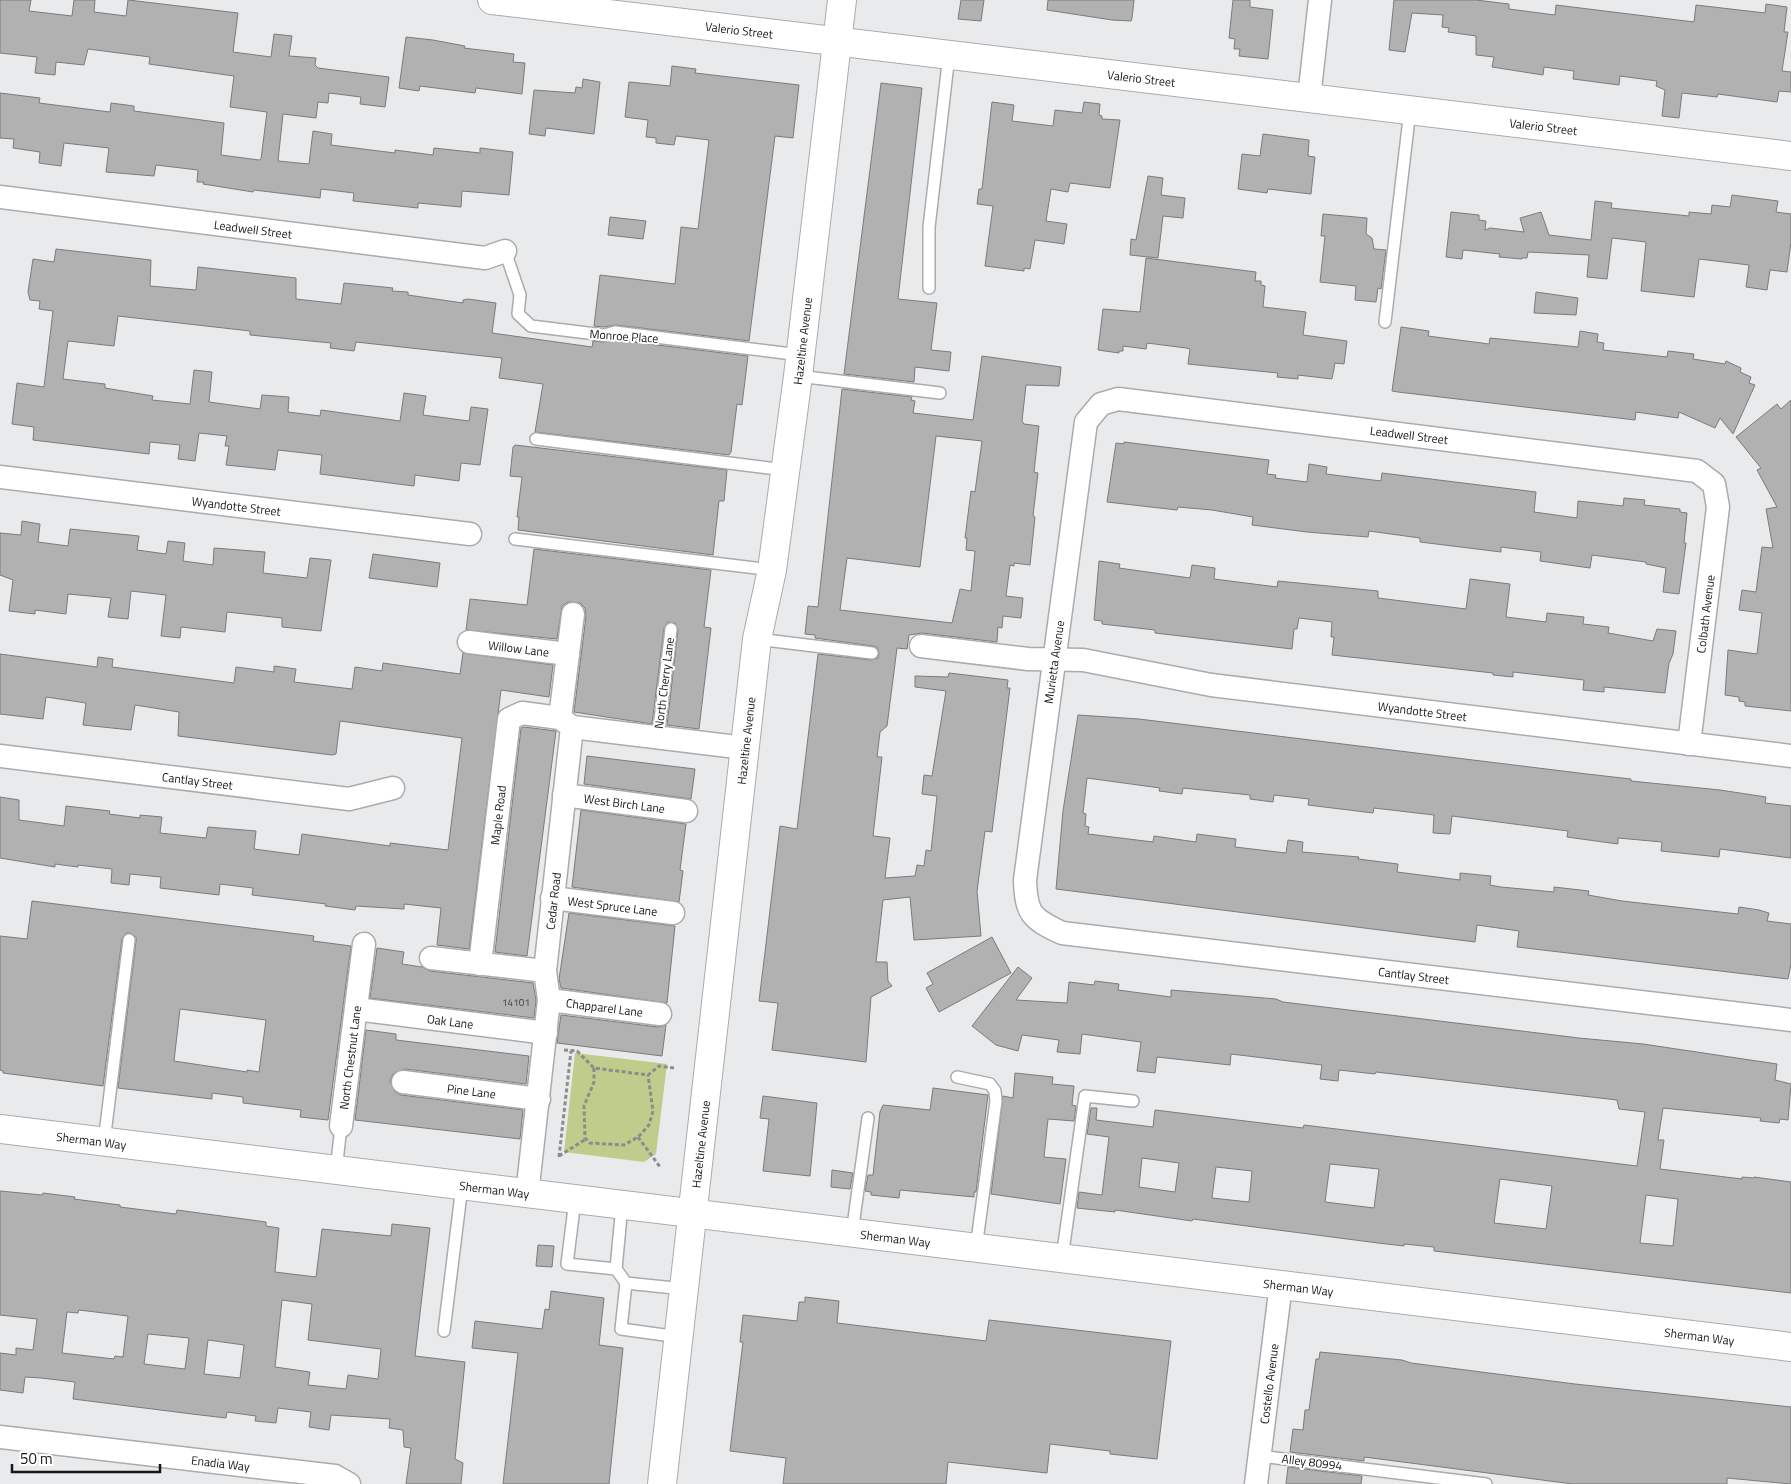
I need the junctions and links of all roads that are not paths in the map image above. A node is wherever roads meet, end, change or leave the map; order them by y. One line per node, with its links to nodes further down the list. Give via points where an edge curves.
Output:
1 (492, 0): 4 (street, Valerio Street)
2 (842, 0): 4 (street, Hazeltine Avenue)
3 (1320, 0): 6 (street)
4 (837, 40): 5 (street, Valerio Street); 13 (street, Hazeltine Avenue)
5 (949, 55): 6 (street, Valerio Street); 11 (lane, via 929,228)
6 (1309, 98): 7 (street, Valerio Street)
7 (1410, 110): 8 (street, Valerio Street); 12 (lane)
8 (1791, 156)
9 (0, 197): 10 (street, Leadwell Street, via 485,258)
10 (505, 251): 13 (lane, Monroe Place, via 520,295 518,314 531,326 604,335 614,332)
11 (930, 288)
12 (1385, 322)
13 (799, 365): 14 (lane); 17 (street, Hazeltine Avenue)
14 (940, 393)
15 (1101, 404): 19 (street, Leadwell Street, via 1118,398 1697,471); 30 (street, Murietta Avenue, via 1086,422)
16 (536, 439): 17 (lane)
17 (785, 470): 22 (street, Hazeltine Avenue)
18 (0, 477): 20 (street, Wyandotte Street)
19 (1714, 484): 33 (street, Colbath Avenue, via 1718,507)
20 (470, 534)
21 (515, 538): 22 (lane)
22 (772, 570): 25 (street, Hazeltine Avenue)
23 (573, 614): 29 (street, Cedar Road)
24 (671, 629): 32 (lane, North Cherry Lane)
25 (758, 639): 28 (lane); 34 (street, Hazeltine Avenue)
26 (469, 642): 29 (street, Willow Lane)
27 (921, 646): 30 (street, Wyandotte Street, via 1028,659)
28 (872, 653)
29 (568, 654): 31 (street, Cedar Road)
30 (1055, 659): 33 (street, Wyandotte Street, via 1083,660 1211,685); 42 (street, Murietta Avenue, via 1025,880 1026,903)
31 (566, 722): 32 (street, Maple Road); 38 (street, Cedar Road); 46 (street, Maple Road, via 522,713 509,719)
32 (658, 738): 34 (street, Maple Road)
33 (1689, 744): 36 (street, Wyandotte Street)
34 (745, 748): 66 (street, Hazeltine Avenue)
35 (0, 756): 37 (street, Cantlay Street, via 349,799)
36 (1791, 756)
37 (393, 788)
38 (564, 795): 39 (street, West Birch Lane); 40 (street, Cedar Road)
39 (686, 811)
40 (552, 898): 41 (street, West Spruce Lane); 47 (street, Cedar Road)
41 (673, 913)
42 (1038, 922): 51 (street, Cantlay Street, via 1062,933)
43 (130, 940): 60 (lane)
44 (364, 944): 49 (street, North Chestnut Lane)
45 (431, 958): 46 (street)
46 (480, 964): 47 (street)
47 (545, 971): 48 (street, Cedar Road)
48 (549, 1000): 50 (street, Chapparel Lane); 52 (street, Cedar Road)
49 (356, 1009): 52 (street, Oak Lane); 58 (street, North Chestnut Lane)
50 (660, 1014)
51 (1791, 1020)
52 (545, 1040): 55 (street, Cedar Road)
53 (956, 1077): 68 (lane, via 990,1084 995,1096)
54 (403, 1082): 55 (street, Pine Lane)
55 (539, 1099): 63 (street, Cedar Road)
56 (1133, 1101): 69 (lane, via 1085,1096)
57 (868, 1118): 67 (lane)
58 (342, 1126): 61 (lane, North Chestnut Lane)
59 (0, 1129): 60 (street, Sherman Way)
60 (104, 1142): 61 (street, Sherman Way)
61 (336, 1171): 62 (street, Sherman Way)
62 (462, 1186): 63 (street, Sherman Way); 74 (lane)
63 (527, 1194): 64 (street, Sherman Way)
64 (575, 1200): 65 (street, Sherman Way); 70 (lane, via 567,1264)
65 (622, 1205): 66 (street, Sherman Way); 70 (lane)
66 (693, 1212): 67 (street, Sherman Way); 73 (street, Hazeltine Avenue)
67 (852, 1233): 68 (street, Sherman Way)
68 (976, 1248): 69 (street, Sherman Way)
69 (1062, 1258): 72 (street, Sherman Way)
70 (616, 1270): 71 (lane)
71 (626, 1283): 73 (lane); 75 (lane, via 621,1329)
72 (1281, 1284): 76 (street, Sherman Way); 78 (street, Costello Avenue)
73 (684, 1289): 75 (street, Hazeltine Avenue)
74 (444, 1331)
75 (679, 1337): 80 (street, Hazeltine Avenue)
76 (1791, 1346)
77 (0, 1436): 79 (street, Enadia Way, via 335,1476)
78 (1260, 1456): 81 (street, Costello Avenue); 82 (lane, Alley 80994)
79 (350, 1484)
80 (662, 1484)
81 (1256, 1484)
82 (1486, 1484)

